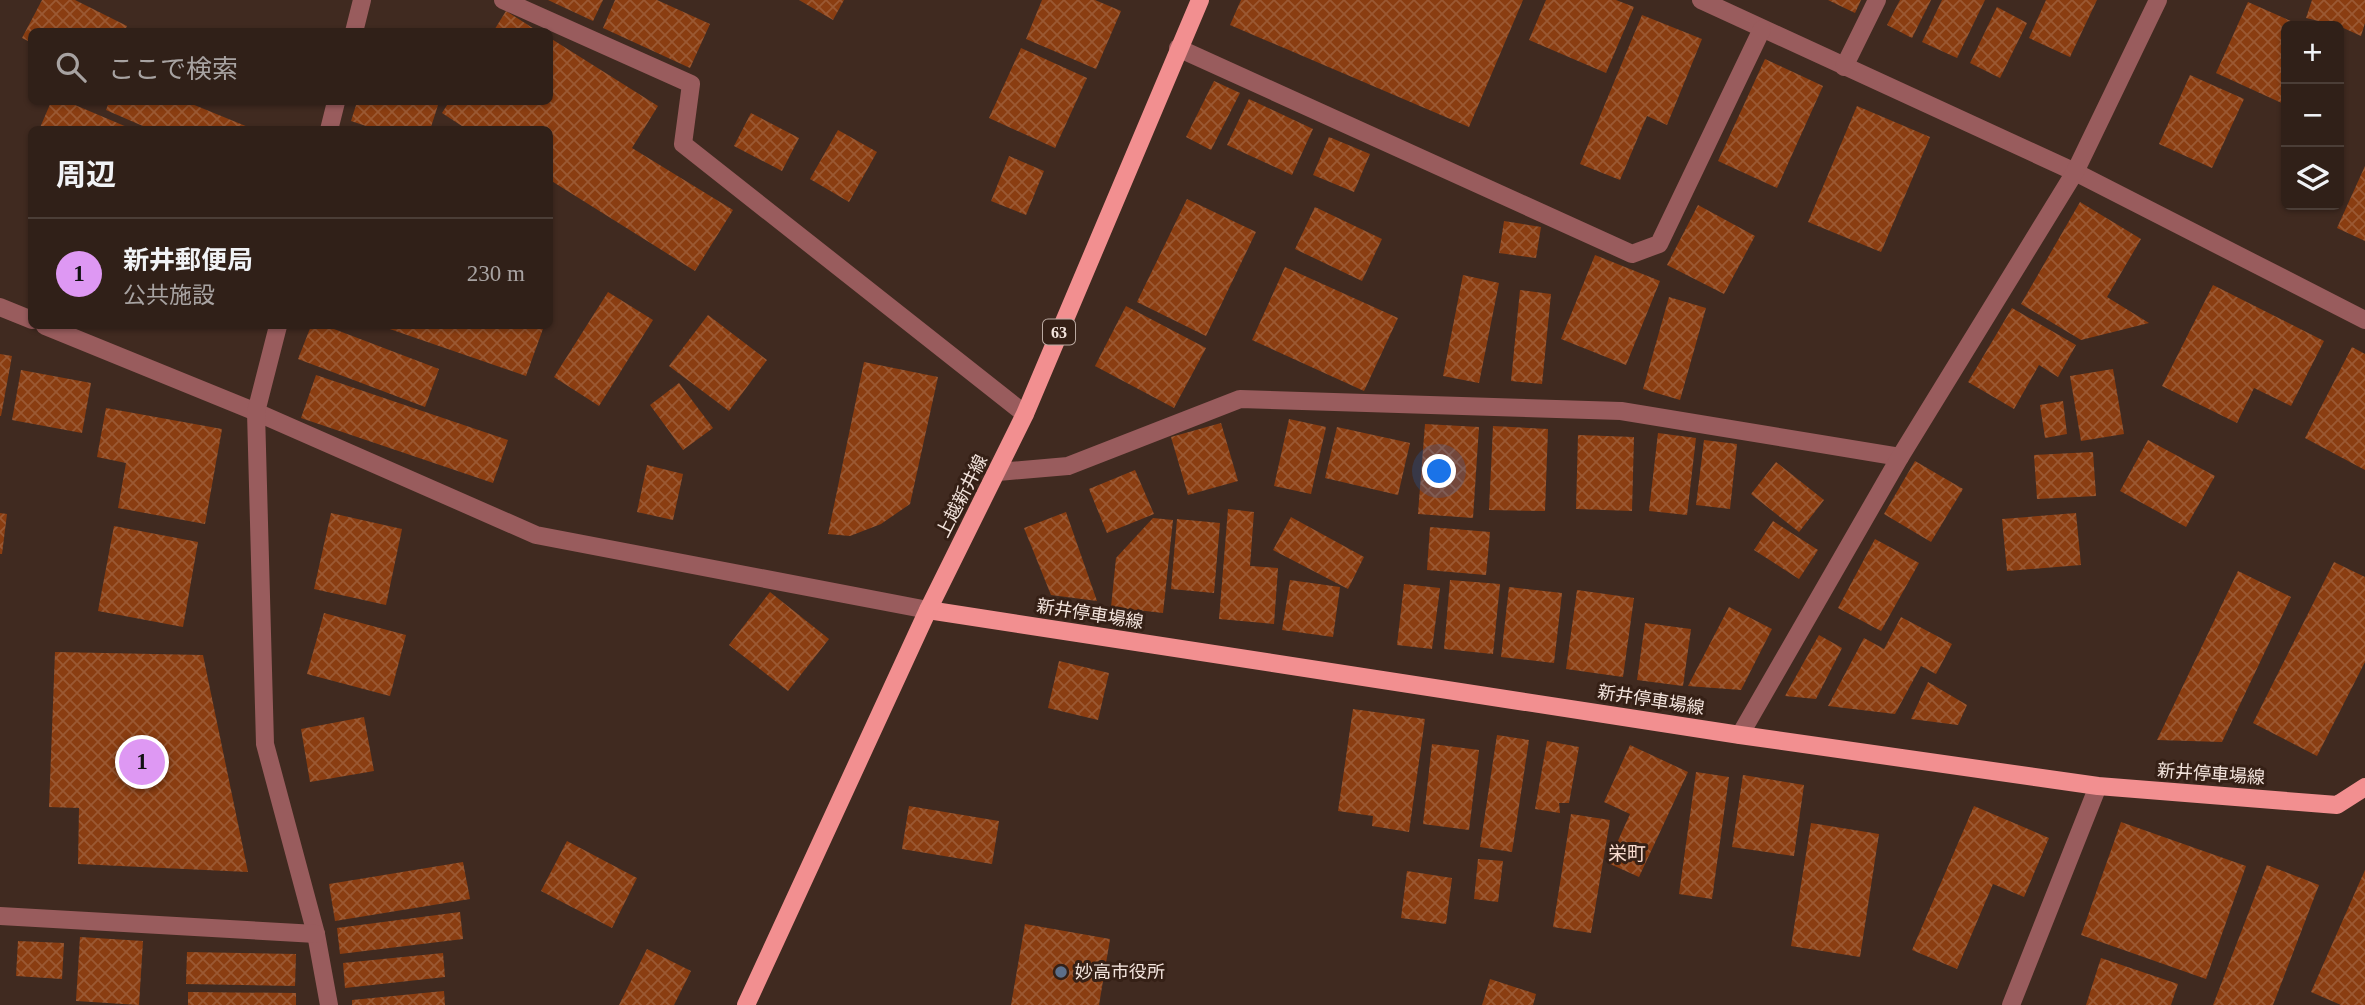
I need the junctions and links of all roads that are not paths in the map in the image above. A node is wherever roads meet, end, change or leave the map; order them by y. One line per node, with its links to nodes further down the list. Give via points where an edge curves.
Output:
1 (362, 0): 7 (street)
2 (503, 0): 20 (street, via 691,84 683,144)
3 (1200, 0): 9 (main road, 上越新井線 / 63)
4 (1701, 0): 8 (street)
5 (1877, 0): 10 (street)
6 (2158, 0): 13 (street)
7 (355, 28)
8 (1762, 29): 9 (street, via 1659,244 1632,254); 10 (street)
9 (1178, 48): 20 (main road, 上越新井線 / 63)
10 (1844, 67): 13 (street)
11 (335, 105): 12 (street)
12 (330, 126)
13 (2075, 172): 16 (street); 21 (street)
14 (0, 307): 15 (street)
15 (28, 318)
16 (2365, 320)
17 (52, 329): 19 (street)
18 (277, 329): 19 (street)
19 (256, 412): 23 (street, via 536,535); 28 (street, via 265,744)
20 (1025, 414): 22 (main road, 上越新井線 / 63)
21 (1900, 457): 22 (street, via 1621,411 1240,399 1068,466); 24 (street)
22 (998, 472): 23 (main road, 上越新井線 / 63)
23 (928, 610): 24 (main road, 新井停車場線); 30 (main road, 上越新井線 / 63)
24 (1740, 735): 25 (main road, 新井停車場線)
25 (2098, 786): 26 (main road, 新井停車場線, via 2337,805); 31 (street)
26 (2365, 787)
27 (0, 916): 28 (street)
28 (316, 934): 29 (street)
29 (329, 1005)
30 (746, 1005)
31 (2011, 1005)

